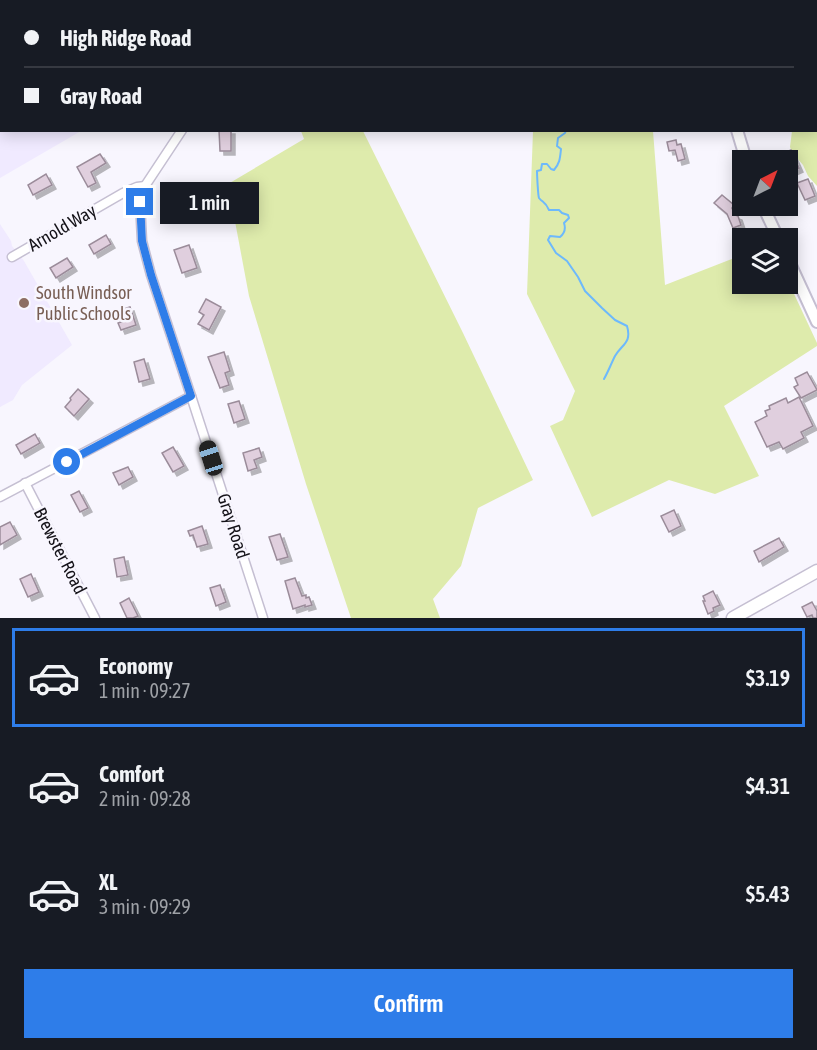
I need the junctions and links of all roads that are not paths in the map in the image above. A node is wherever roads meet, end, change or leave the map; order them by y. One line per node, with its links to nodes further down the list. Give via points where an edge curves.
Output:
1 (181, 132): 4 (street, Gray Road)
2 (738, 132): 3 (street)
3 (743, 150)
4 (145, 186): 5 (street, Arnold Way, via 123,193); 8 (street, Gray Road, via 140,202 142,241)
5 (12, 257)
6 (798, 281): 7 (street)
7 (817, 322)
8 (191, 396): 9 (street); 13 (street, Gray Road)
9 (25, 483): 10 (street); 12 (street, Brewster Road)
10 (0, 497)
11 (817, 571): 14 (main road)
12 (95, 618)
13 (262, 618)
14 (733, 618)

